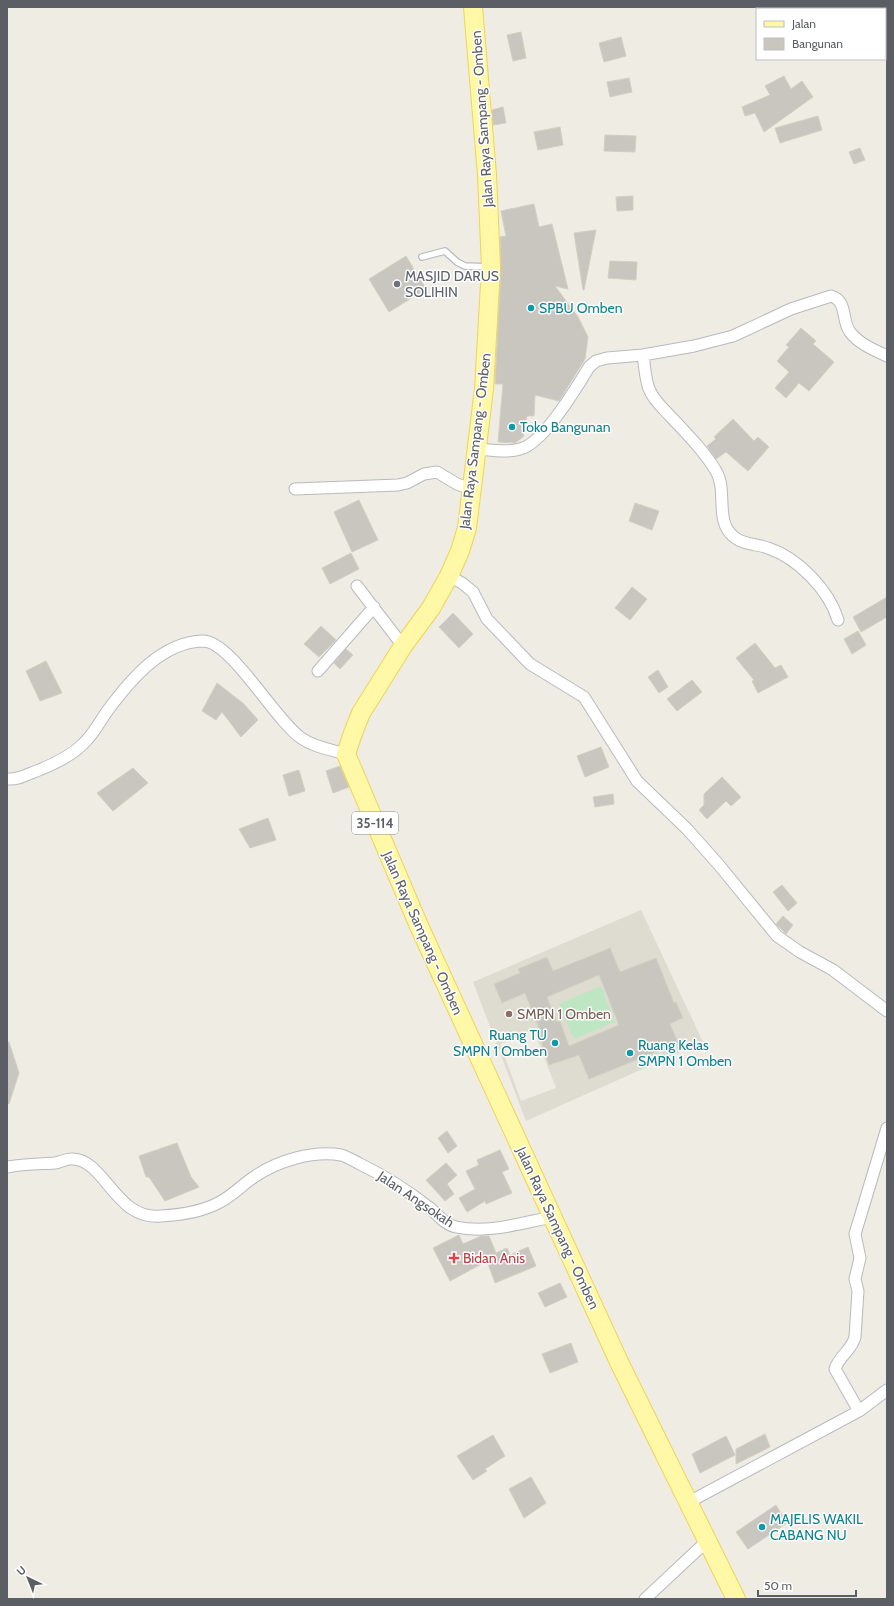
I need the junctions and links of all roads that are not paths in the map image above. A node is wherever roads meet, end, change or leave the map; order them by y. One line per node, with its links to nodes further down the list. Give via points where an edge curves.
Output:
1 (472, 7): 3 (main road, Jalan Raya Sampang - Omben, via 487,175)
2 (422, 257): 3 (lane, via 445,251 464,266)
3 (492, 267): 6 (main road, Jalan Raya Sampang - Omben)
4 (643, 356): 5 (street, via 733,336 791,310 831,296 841,302 847,327 855,338); 6 (street, via 596,361 589,367 556,416 528,446 512,451); 12 (street, via 650,392 707,457 719,477 724,524 728,531 740,541 767,548 797,563 828,598)
5 (887, 356)
6 (477, 449): 8 (main road, Jalan Raya Sampang - Omben)
7 (295, 489): 8 (street, via 398,485 436,472)
8 (473, 490): 9 (main road, Jalan Raya Sampang - Omben, via 467,528)
9 (449, 576): 13 (main road, Jalan Raya Sampang - Omben, via 431,608); 17 (street, via 473,592 487,619 530,664 584,697 638,781 719,864 777,936 833,970)
10 (357, 586): 11 (street)
11 (374, 607): 13 (street); 14 (street)
12 (838, 620)
13 (404, 646): 15 (main road, Jalan Raya Sampang - Omben, via 361,713)
14 (318, 671)
15 (346, 754): 16 (street, via 301,738 224,651 204,641 178,646 153,661 124,690 83,744 66,757 24,776); 20 (main road, Jalan Raya Sampang - Omben / 35-114, via 419,926)
16 (7, 779)
17 (887, 1011)
18 (887, 1128): 22 (street, via 855,1234 860,1255 855,1279 858,1291 854,1343 842,1356 835,1369)
19 (7, 1167): 20 (street, Jalan Angsokah, via 73,1159 92,1168 129,1207 141,1214 160,1217 219,1203 255,1176 286,1161 332,1154 342,1156 401,1186 442,1220 455,1227 476,1230)
20 (552, 1217): 23 (main road, Jalan Raya Sampang - Omben / 35-114, via 619,1362)
21 (887, 1390): 22 (street)
22 (858, 1411): 23 (street)
23 (689, 1502): 24 (main road, Jalan Raya Sampang - Omben / 35-114)
24 (706, 1540): 25 (street); 26 (main road, Jalan Raya Sampang - Omben / 35-114)
25 (645, 1599)
26 (736, 1599)

